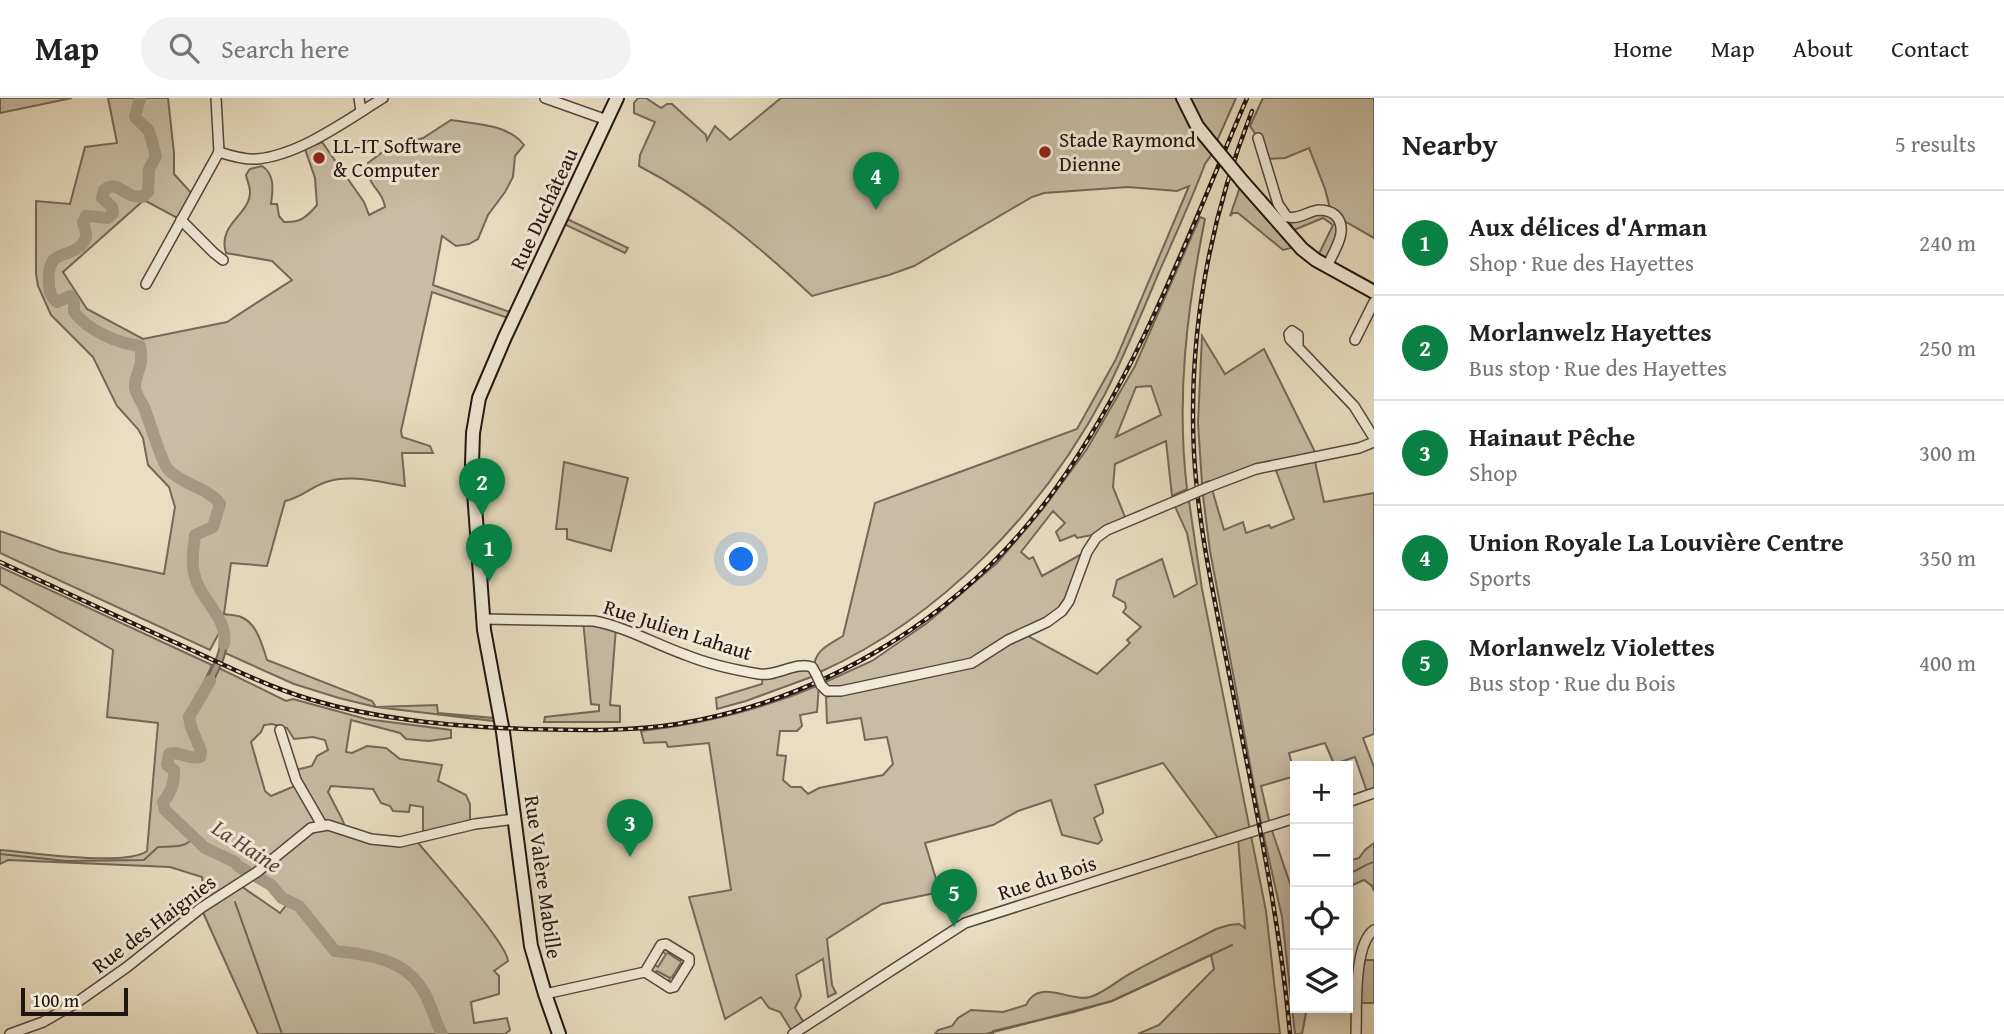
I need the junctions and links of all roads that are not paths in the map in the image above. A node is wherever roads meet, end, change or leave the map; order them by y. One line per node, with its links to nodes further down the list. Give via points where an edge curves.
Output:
1 (216, 98): 10 (street)
2 (359, 98): 7 (street)
3 (383, 98): 7 (street)
4 (545, 98): 8 (street)
5 (617, 98): 8 (street, Rue Duchâteau)
6 (1183, 98): 13 (street, bridge, via 1197,127 1243,182 1299,246)
7 (361, 111): 10 (street, via 315,139 273,155 248,159)
8 (607, 120): 20 (street, Rue Duchâteau, via 480,398 472,464)
9 (1258, 138): 13 (street, via 1279,207 1287,217 1322,210 1340,222 1341,235)
10 (219, 152): 11 (street)
11 (181, 220): 12 (street); 14 (street)
12 (223, 260)
13 (1327, 266): 15 (street)
14 (146, 284)
15 (1374, 292)
16 (1374, 302): 17 (street)
17 (1355, 340)
18 (1298, 346): 19 (street, via 1354,406)
19 (1374, 440): 20 (street, Rue Julien Lahaut, bridge, via 1359,448 1247,472 1107,530 1087,552 1069,601 1047,622 976,661 841,691 827,691 806,665 757,674 694,658 594,621)
20 (483, 619): 24 (street, Rue Valère Mabille)
21 (280, 730): 26 (street, via 296,780)
22 (1374, 793): 23 (street)
23 (1353, 800)
24 (514, 819): 26 (street, via 400,842); 29 (street, Rue Valère Mabille, via 531,946)
25 (1290, 820): 32 (street, Rue du Bois, via 965,923)
26 (322, 825): 30 (street, Rue des Haignies, via 304,831 253,875 201,908 76,1003)
27 (1374, 930): 33 (street, via 1360,954)
28 (645, 972): 28 (street, via 661,945 689,958 674,988); 29 (street)
29 (545, 995): 31 (street, Rue Valère Mabille)
30 (10, 1034)
31 (559, 1034)
32 (793, 1034)
33 (1356, 1034)

